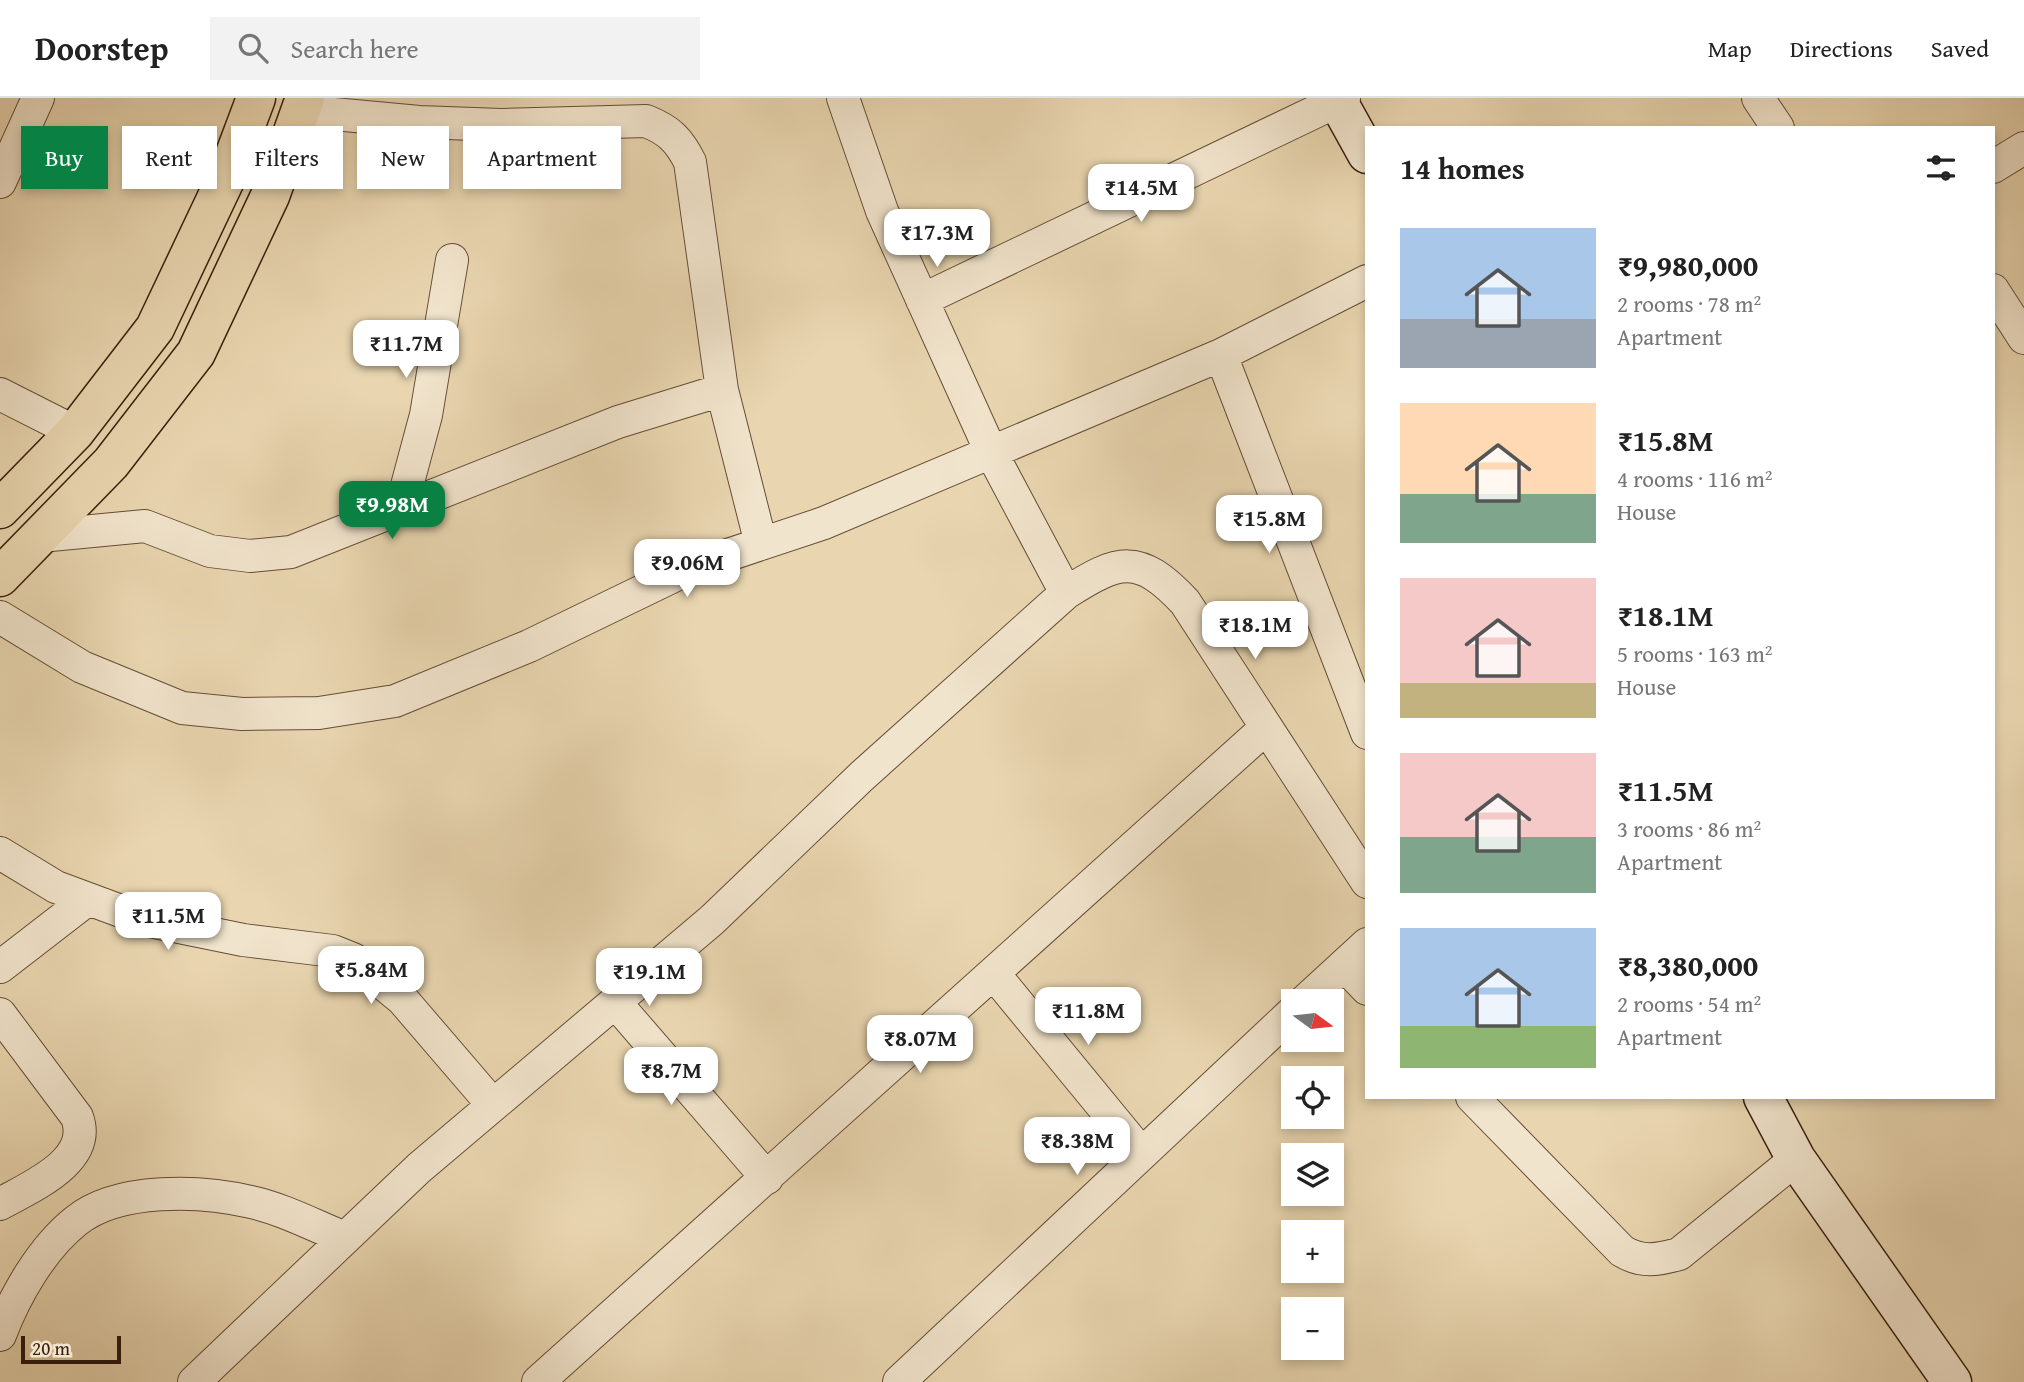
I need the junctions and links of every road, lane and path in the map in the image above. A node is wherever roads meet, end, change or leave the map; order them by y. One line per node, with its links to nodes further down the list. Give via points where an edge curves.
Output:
1 (38, 98): 12 (street)
2 (256, 98): 21 (main road, via 226,178 155,328)
3 (843, 98): 16 (street, via 883,211)
4 (1758, 98): 8 (street)
5 (1339, 99): 10 (street); 16 (street)
6 (303, 104): 7 (street, via 419,122 501,125 576,125); 25 (main road, via 270,196 195,353 111,463)
7 (624, 109): 19 (street, via 664,128 679,141 690,162)
8 (1777, 126)
9 (2024, 148): 11 (street)
10 (1365, 150)
11 (1995, 166)
12 (2, 174)
13 (452, 260): 23 (street, via 426,415)
14 (1365, 282): 18 (street)
15 (1995, 293): 17 (street)
16 (922, 300): 22 (street)
17 (2024, 338)
18 (1221, 355): 22 (street); 31 (street)
19 (722, 390): 23 (street, via 618,422); 26 (street)
20 (0, 394): 21 (street)
21 (75, 432): 24 (main road)
22 (991, 452): 26 (street, via 824,523); 28 (street)
23 (401, 508): 25 (street, via 291,552 250,556 210,551 145,526)
24 (0, 509)
25 (40, 536): 27 (main road)
26 (761, 544): 29 (street, via 692,567 529,646 395,701 319,713 242,714 182,708 82,667)
27 (0, 577)
28 (1066, 593): 30 (street, via 1103,570 1127,567 1147,570 1167,583 1185,602); 41 (street, via 862,776 712,920)
29 (0, 617)
30 (1266, 727): 33 (street); 38 (street)
31 (1365, 728)
32 (0, 853): 34 (street, via 57,887)
33 (1365, 879)
34 (88, 899): 37 (street); 46 (street, via 145,920 243,940 333,950 373,974 402,999)
35 (1365, 946): 36 (street)
36 (1344, 965): 39 (street); 40 (street)
37 (0, 967)
38 (994, 974): 47 (street); 49 (street)
39 (1365, 987)
40 (1318, 989)
41 (615, 1002): 46 (street); 49 (street)
42 (0, 1014): 50 (street, via 77,1117 82,1131 80,1146 68,1161)
43 (1281, 1023): 47 (street)
44 (1474, 1099): 48 (street, via 1634,1258 1679,1254)
45 (1764, 1099): 48 (street)
46 (493, 1105): 51 (street)
47 (1141, 1153): 55 (street)
48 (1796, 1159): 56 (street)
49 (767, 1178): 54 (street)
50 (0, 1204)
51 (345, 1238): 52 (street, via 253,1202 192,1193 122,1199 77,1220 47,1250); 53 (street)
52 (2, 1324)
53 (194, 1382)
54 (538, 1382)
55 (899, 1382)
56 (1952, 1382)

